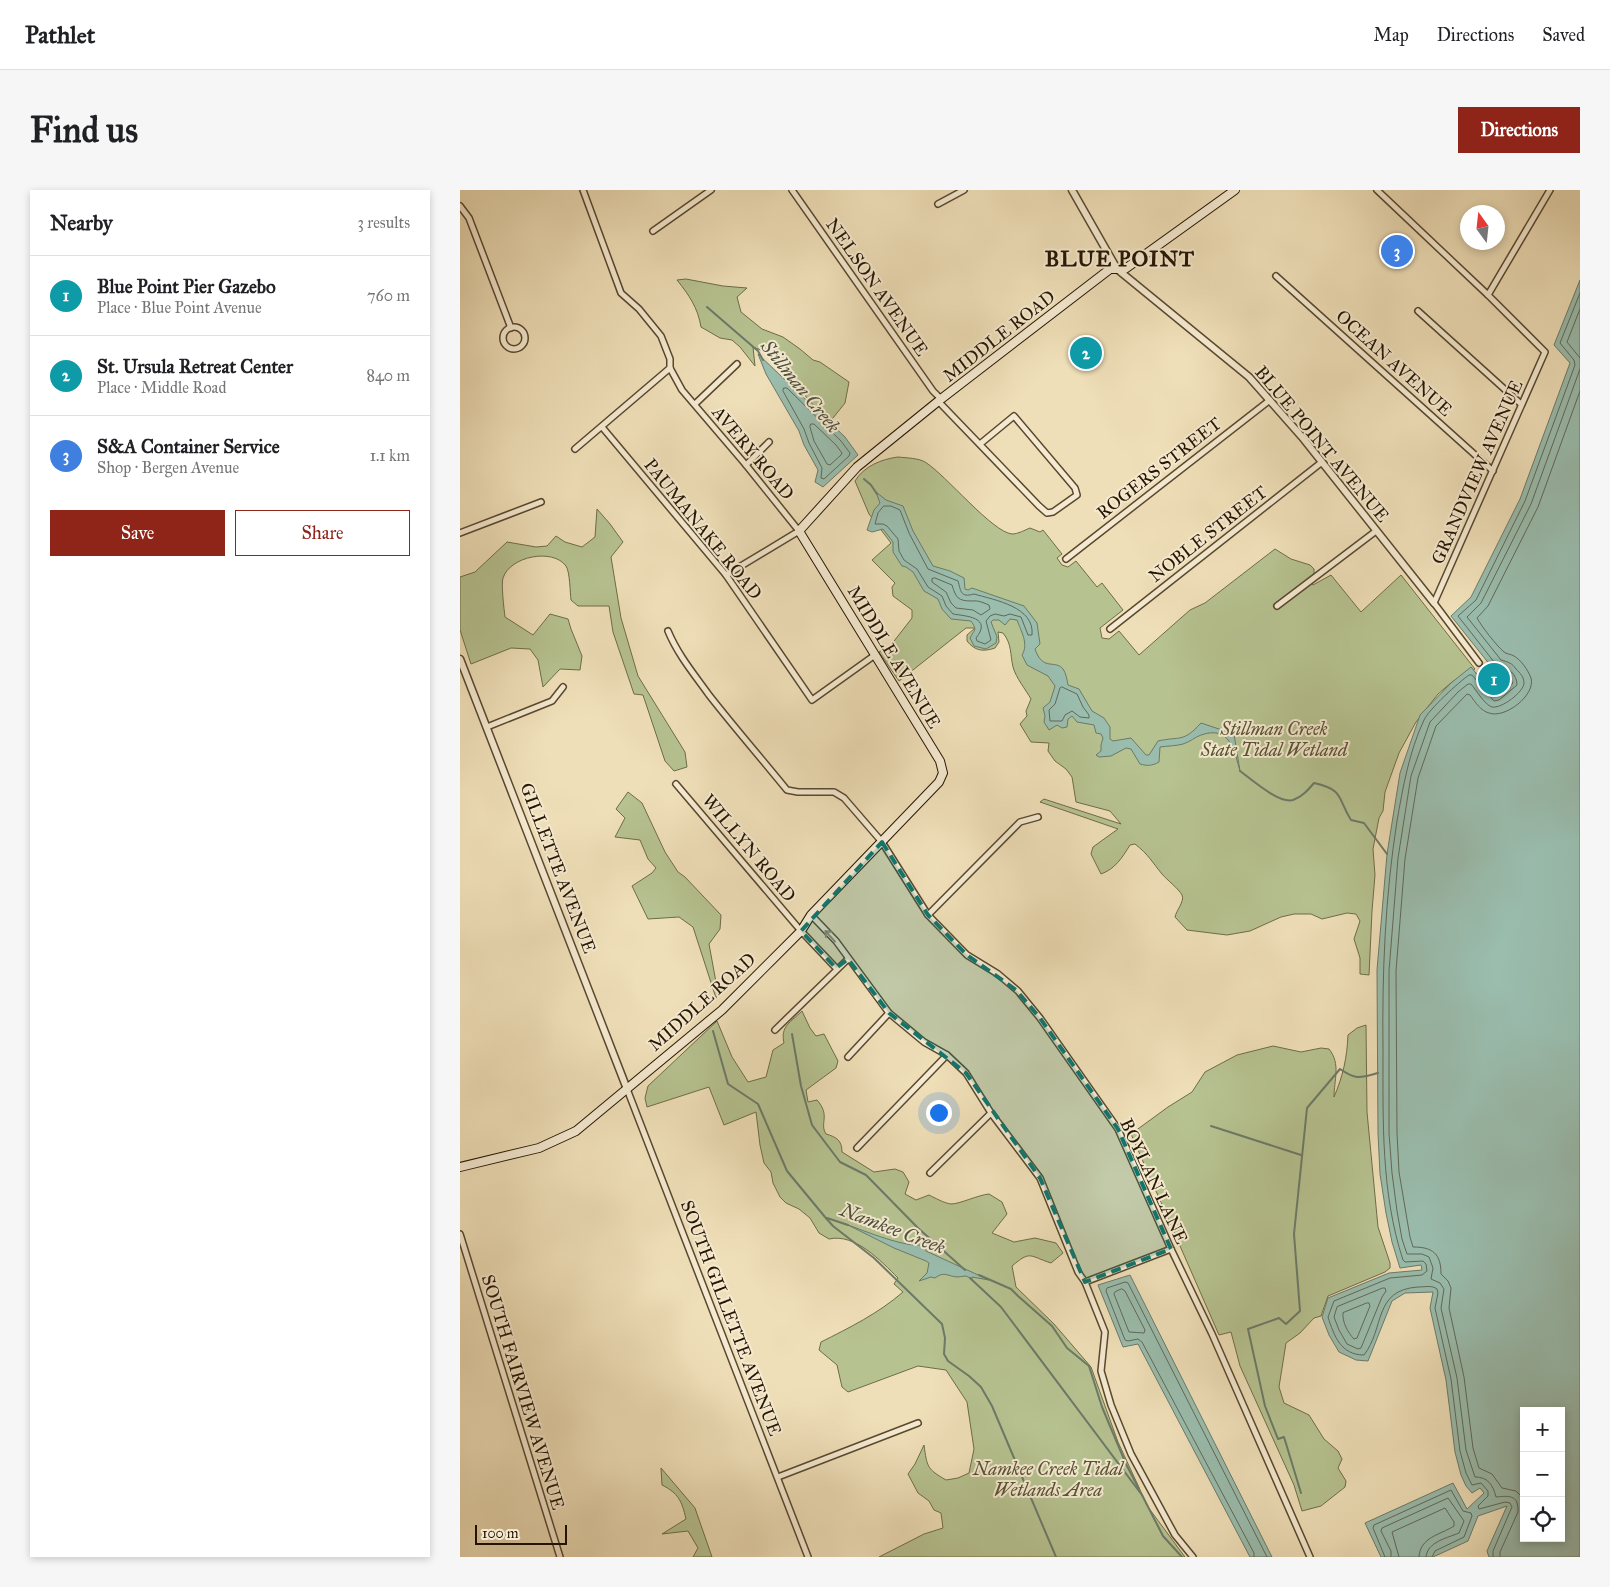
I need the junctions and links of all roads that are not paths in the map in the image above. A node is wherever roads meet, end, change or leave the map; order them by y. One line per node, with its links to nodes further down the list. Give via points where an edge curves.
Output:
1 (584, 190): 18 (street, AVERY ROAD, via 621,293 661,336)
2 (711, 190): 11 (street)
3 (792, 190): 19 (street, NELSON AVENUE)
4 (964, 190): 9 (street)
5 (1072, 190): 12 (street, BLUE POINT AVENUE)
6 (1235, 190): 12 (main road, MIDDLE ROAD, via 1125,269)
7 (1377, 190): 14 (street)
8 (1550, 190): 14 (street)
9 (938, 204)
10 (460, 206): 16 (street, via 469,218)
11 (653, 231)
12 (1118, 269): 19 (main road, MIDDLE ROAD, via 1110,269); 20 (street, BLUE POINT AVENUE, via 1224,355)
13 (1276, 276): 29 (street, OCEAN AVENUE)
14 (1488, 295): 22 (street, GRANDVIEW AVENUE, via 1544,352)
15 (1418, 311): 22 (street)
16 (511, 328): 16 (street, via 503,339 506,345 516,348 524,342 524,335 518,328)
17 (737, 364): 21 (street)
18 (670, 368): 21 (street, AVERY ROAD, via 684,393); 23 (street)
19 (940, 400): 25 (street, NELSON AVENUE); 31 (main road, MIDDLE ROAD, via 856,468)
20 (1270, 400): 27 (street, BLUE POINT AVENUE); 34 (street, ROGERS STREET)
21 (695, 404): 28 (street, AVERY ROAD)
22 (1521, 404): 29 (street, GRANDVIEW AVENUE)
23 (602, 427): 26 (street); 35 (street, PAUMANAKE ROAD)
24 (769, 442): 28 (street)
25 (980, 444): 25 (street, NELSON AVENUE, via 1048,513 1077,495 1075,488 1014,416)
26 (575, 449)
27 (1322, 462): 32 (street, BLUE POINT AVENUE); 38 (street, NOBLE STREET)
28 (746, 464): 31 (street, AVERY ROAD)
29 (1493, 471): 36 (street, GRANDVIEW AVENUE)
30 (541, 502): 33 (street)
31 (799, 531): 35 (street); 40 (main road, MIDDLE AVENUE)
32 (1376, 531): 36 (street, BLUE POINT AVENUE); 37 (street)
33 (460, 533)
34 (1066, 559)
35 (726, 574): 40 (street, PAUMANAKE ROAD, via 812,700)
36 (1434, 603): 42 (street, BLUE POINT AVENUE)
37 (1277, 606)
38 (1110, 629)
39 (668, 630): 48 (street, BOYLAN LANE, via 678,653 696,678 788,790 834,792 844,798)
40 (876, 656): 46 (main road, MIDDLE AVENUE, via 940,761 942,778)
41 (460, 659): 44 (street, GILLETTE AVENUE)
42 (1479, 663)
43 (563, 686): 44 (street, via 552,701)
44 (487, 727): 58 (street, GILLETTE AVENUE)
45 (676, 784): 51 (street, WILLYN ROAD)
46 (925, 798): 48 (main road, MIDDLE ROAD)
47 (1038, 818): 50 (street, via 1020,822)
48 (882, 842): 49 (main road, MIDDLE ROAD); 50 (street, BOYLAN LANE)
49 (811, 915): 51 (main road, MIDDLE ROAD); 52 (street, one-way to 49)
50 (928, 915): 64 (street, BOYLAN LANE, via 967,955 998,974 1016,990 1040,1018 1118,1129)
51 (801, 931): 53 (street, WILLYN ROAD); 58 (main road, MIDDLE ROAD, via 722,1010)
52 (848, 959): 53 (street); 54 (street)
53 (836, 968): 55 (street)
54 (889, 1013): 56 (street, via 924,1042); 57 (street)
55 (775, 1030)
56 (947, 1055): 59 (street, via 966,1073); 60 (street)
57 (848, 1057)
58 (627, 1089): 61 (main road, MIDDLE ROAD, via 564,1138 539,1148); 67 (street, SOUTH GILLETTE AVENUE)
59 (991, 1113): 62 (street); 65 (street, via 1040,1178)
60 (857, 1148)
61 (460, 1167)
62 (930, 1173)
63 (460, 1234): 68 (street, SOUTH FAIRVIEW AVENUE)
64 (1171, 1249): 65 (street); 71 (street, BOYLAN LANE)
65 (1085, 1282): 70 (street, via 1105,1332 1101,1372 1111,1405 1131,1454 1175,1535)
66 (918, 1423): 67 (street)
67 (778, 1478): 69 (street, SOUTH GILLETTE AVENUE)
68 (560, 1557)
69 (808, 1557)
70 (1193, 1557)
71 (1310, 1557)

